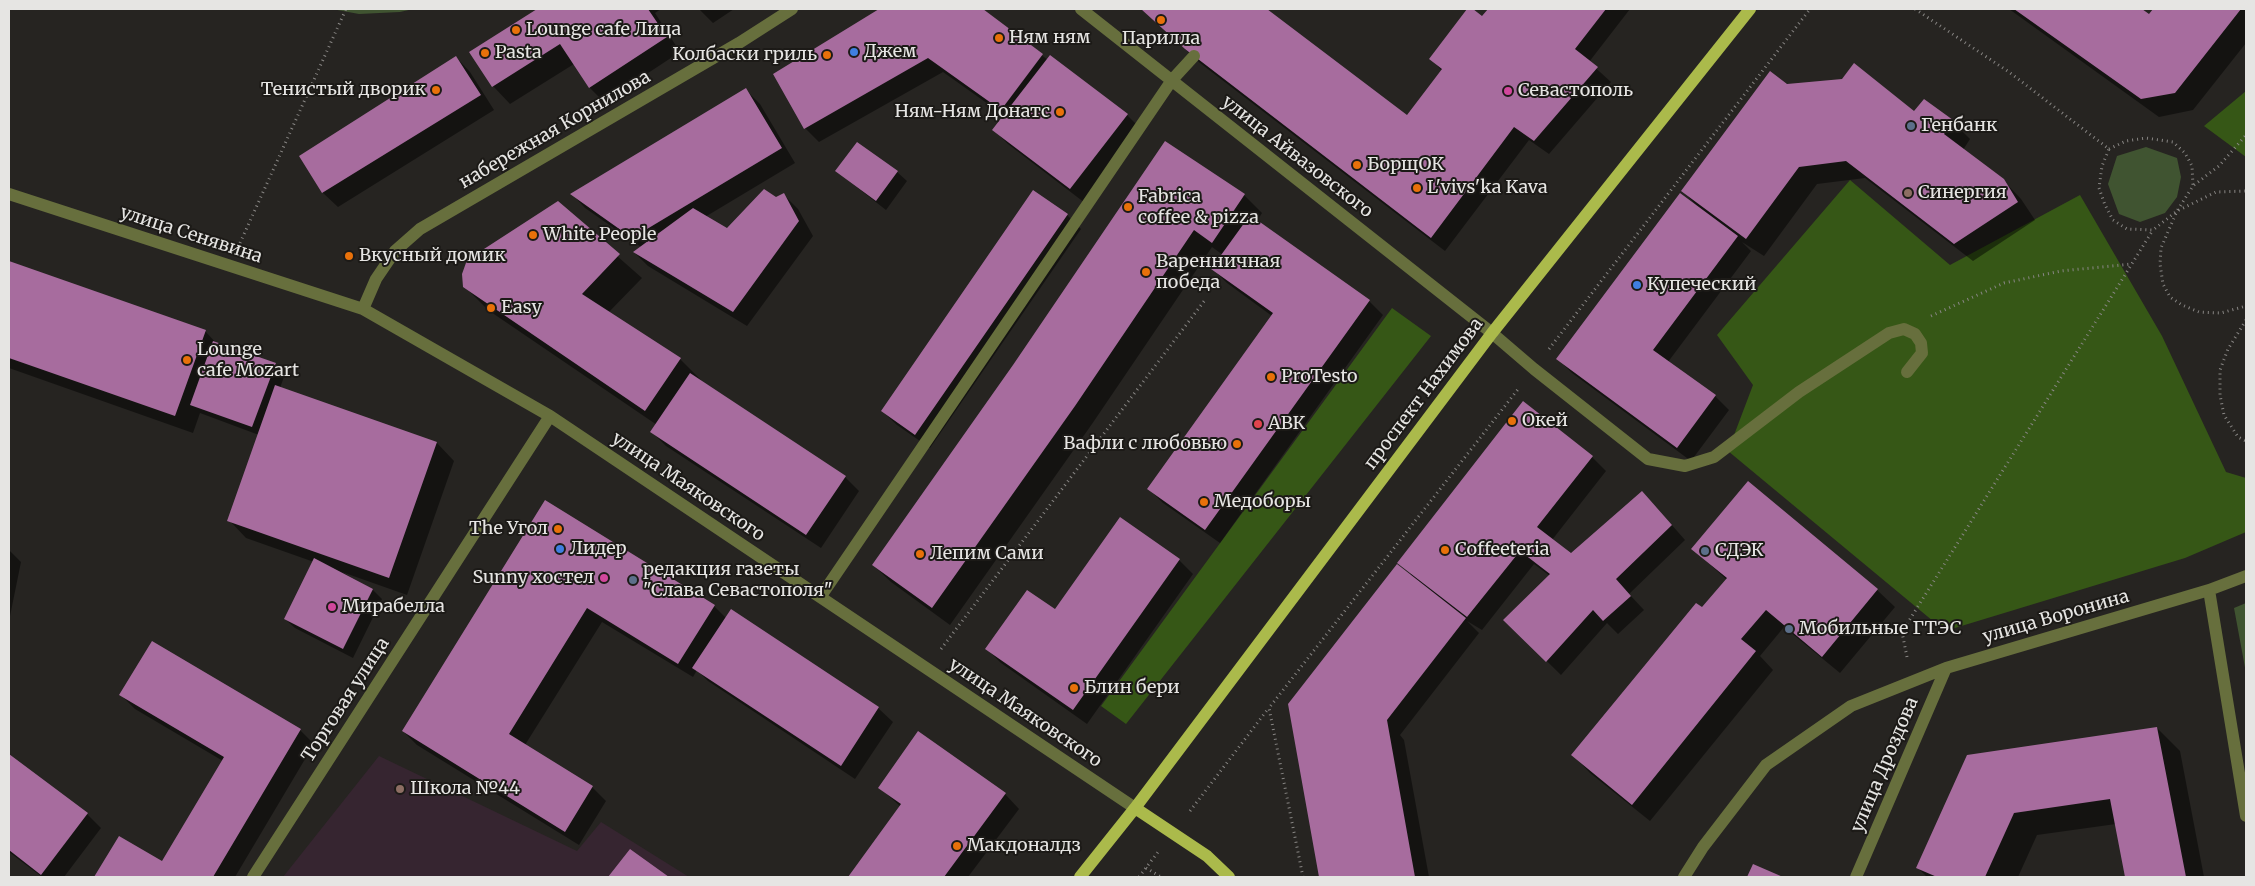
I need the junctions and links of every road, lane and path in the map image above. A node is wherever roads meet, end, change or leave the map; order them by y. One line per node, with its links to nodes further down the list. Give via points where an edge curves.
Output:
1 (346, 9): 17 (path)
2 (792, 9): 20 (street, набережная Корнилова, via 420,229 395,252 376,279)
3 (1081, 9): 8 (street, улица Айвазовского)
4 (1750, 9): 23 (main road, проспект Нахимова)
5 (1810, 9): 24 (path)
6 (1915, 9): 10 (path, via 2009,72)
7 (1194, 56): 8 (street)
8 (1172, 80): 23 (street, улица Айвазовского); 30 (street)
9 (2246, 135): 11 (path, via 2218,166)
10 (2109, 149): 11 (path, via 2126,141 2146,138 2173,142 2185,153 2192,166); 15 (path, via 2102,166 2099,188 2104,205 2113,220 2126,229)
11 (2193, 186): 14 (path)
12 (2246, 191): 14 (path, via 2216,192)
13 (9, 194): 17 (street, улица Сенявина)
14 (2177, 211): 15 (path); 19 (path, via 2161,248 2163,284 2170,297 2199,312 2221,313)
15 (2154, 230): 16 (path)
16 (2132, 264): 22 (path, via 2061,271 2004,283); 31 (path, via 1902,632)
17 (230, 266): 20 (street, улица Сенявина)
18 (1205, 300): 32 (path)
19 (2246, 306)
20 (363, 309): 26 (street, улица Маяковского)
21 (2246, 320): 27 (path, via 2228,349 2220,370 2220,395 2224,414 2238,437)
22 (1904, 329): 24 (street, улица Айвазовского, via 1889,333 1855,354 1714,457 1685,466 1648,459); 25 (street, via 1915,334 1921,343 1922,353)
23 (1492, 333): 24 (street, улица Айвазовского); 35 (main road, проспект Нахимова)
24 (1534, 369): 34 (path)
25 (1907, 372)
26 (550, 416): 30 (street, улица Маяковского); 40 (street, Торговая улица)
27 (2246, 441)
28 (2246, 576): 29 (street, улица Воронина)
29 (2209, 590): 33 (street, улица Воронина); 37 (street)
30 (821, 596): 32 (street, улица Маяковского)
31 (1907, 658)
32 (927, 668): 35 (street, улица Маяковского)
33 (1946, 668): 46 (street, улица Воронина, via 1851,706 1766,765); 47 (street, улица Дроздова)
34 (1269, 708): 36 (path); 45 (path)
35 (1135, 808): 41 (main road, проспект Нахимова); 44 (main road, via 1207,856)
36 (1190, 812)
37 (2246, 816)
38 (1160, 849): 39 (path)
39 (1146, 868): 42 (path); 43 (path)
40 (253, 877)
41 (1080, 877)
42 (1139, 877)
43 (1161, 877)
44 (1229, 877)
45 (1303, 877)
46 (1684, 877)
47 (1856, 877)

